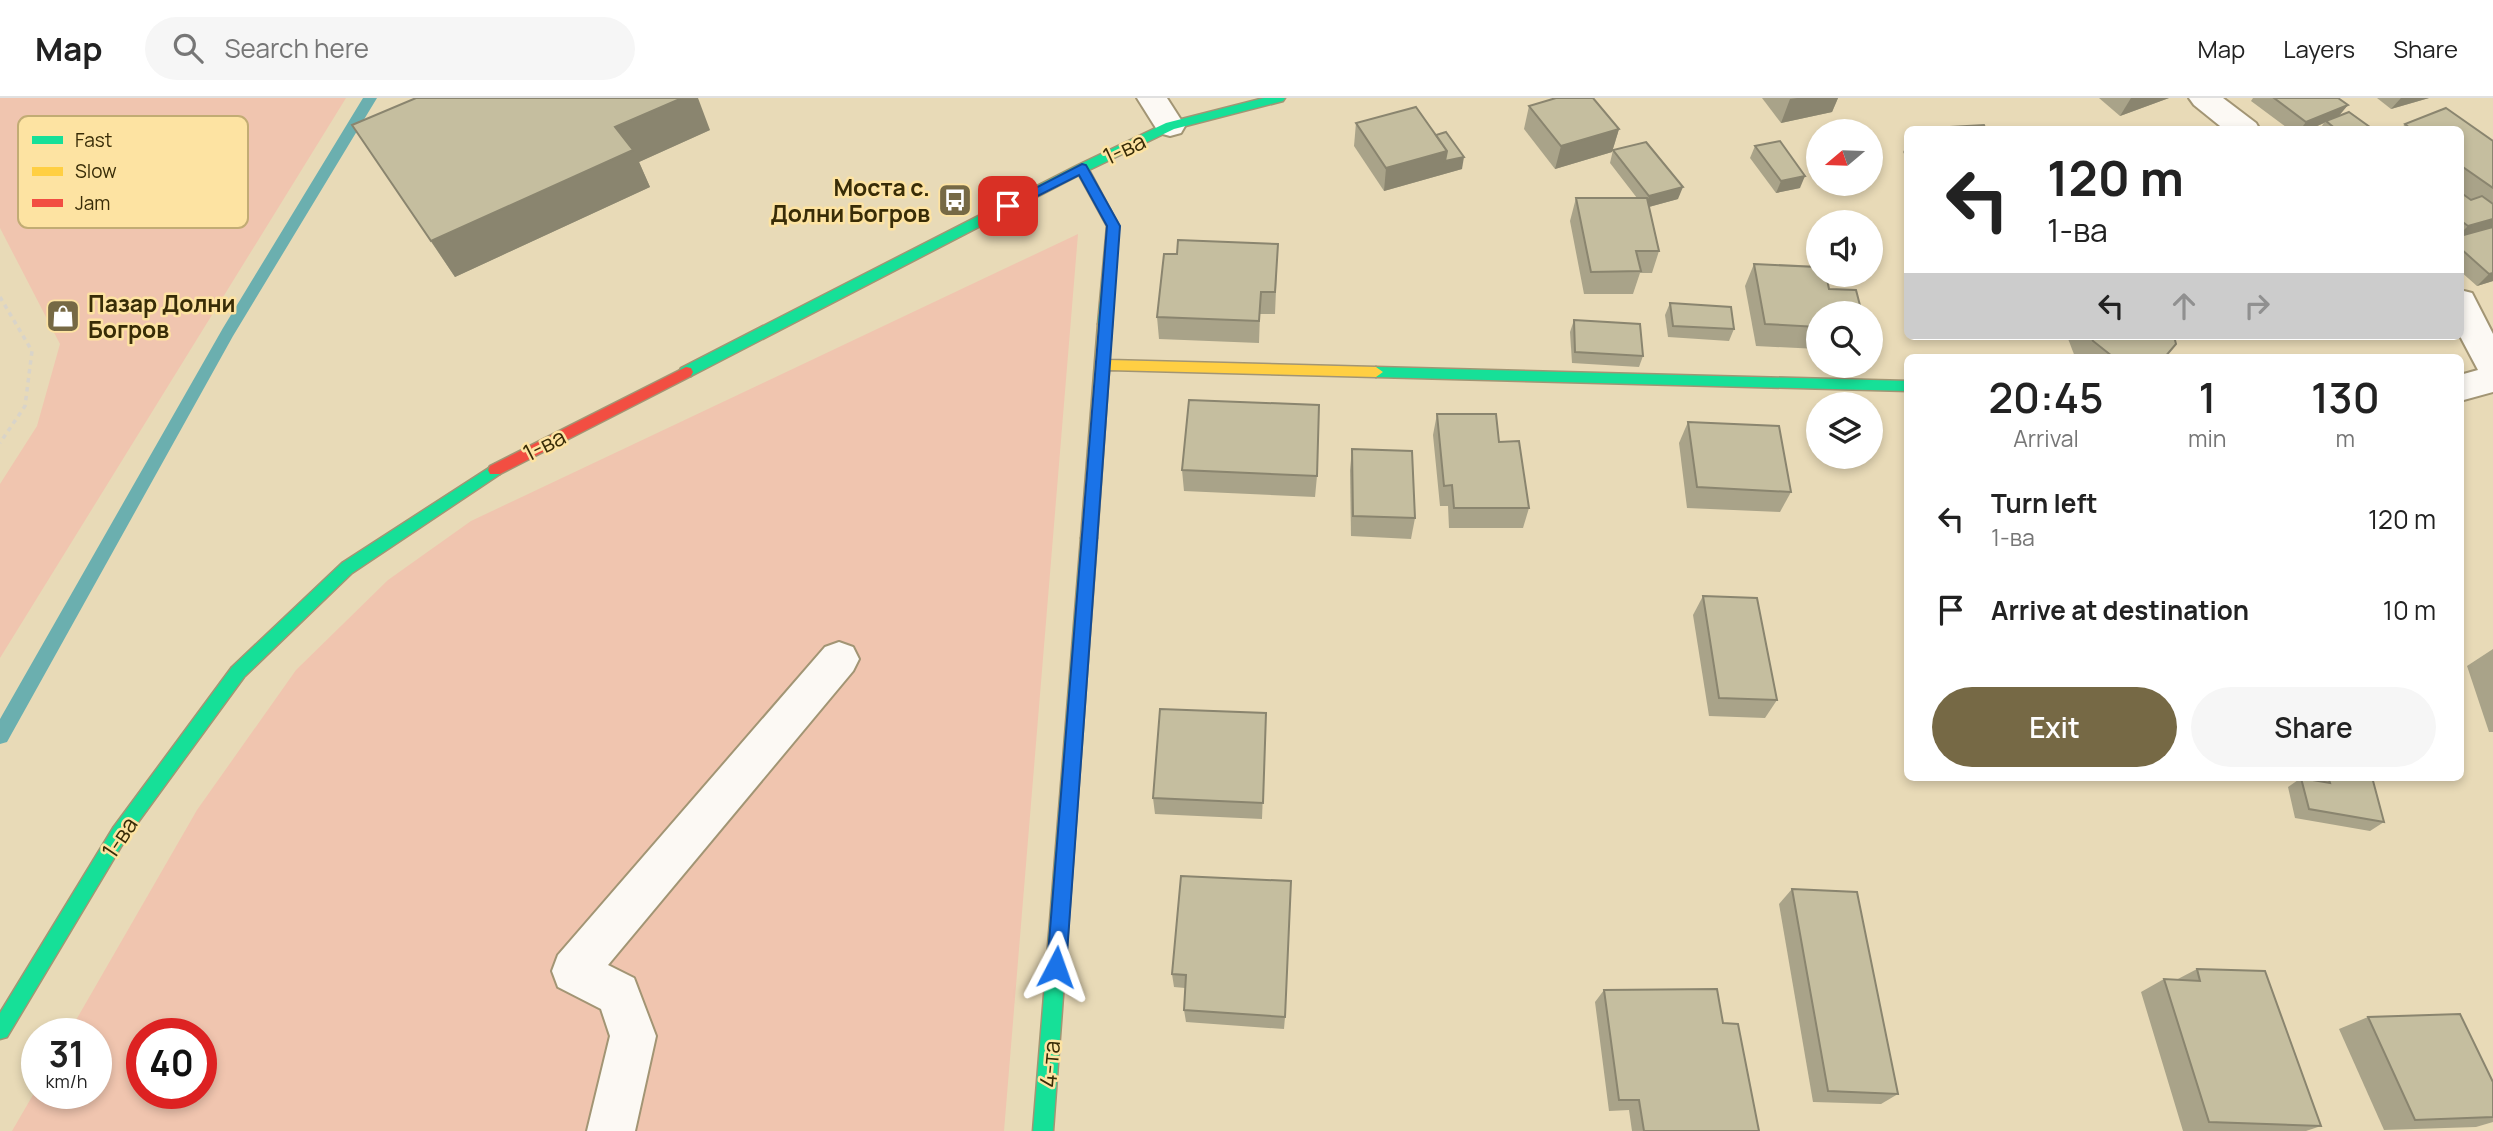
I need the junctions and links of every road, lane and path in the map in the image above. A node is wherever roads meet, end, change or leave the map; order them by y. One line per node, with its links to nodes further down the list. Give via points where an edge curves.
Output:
1 (1152, 98): 4 (street)
2 (1279, 98): 4 (street, 1-ва)
3 (2204, 98): 5 (street)
4 (1170, 126): 6 (street, 1-ва)
5 (2240, 126)
6 (1082, 168): 9 (street, 4-та, via 1113,226); 16 (street, 1-ва, via 492,471 347,568 230,683 119,834)
7 (0, 297): 14 (path, via 32,351 25,406)
8 (2464, 310): 10 (street)
9 (1104, 365): 12 (street); 18 (street, 4-та)
10 (2493, 367)
11 (2493, 379): 13 (street)
12 (1904, 386)
13 (2464, 387)
14 (0, 443)
15 (839, 659): 17 (street, via 574,971 618,994 634,1036)
16 (0, 1030)
17 (611, 1131)
18 (1044, 1131)

